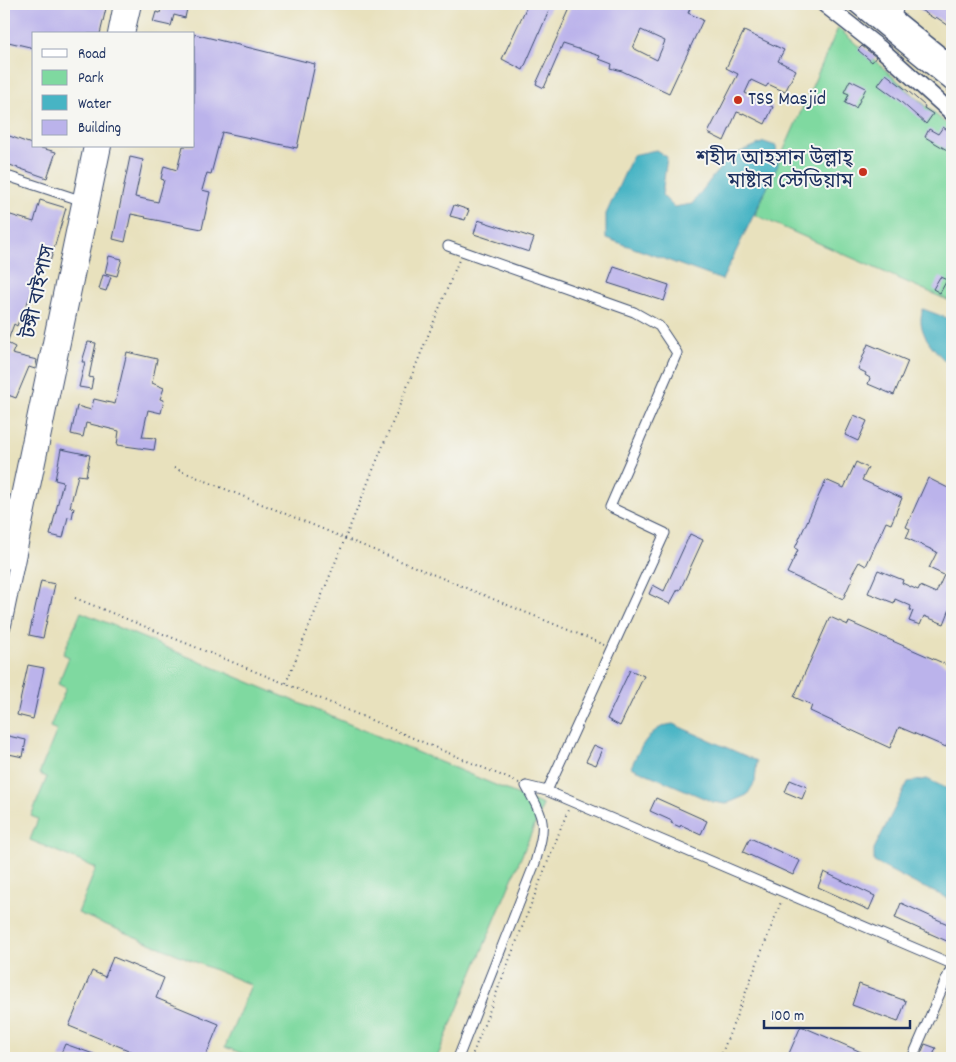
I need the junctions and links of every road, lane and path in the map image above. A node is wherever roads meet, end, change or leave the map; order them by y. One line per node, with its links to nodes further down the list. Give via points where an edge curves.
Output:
1 (121, 4): 7 (main road)
2 (134, 4): 8 (main road)
3 (824, 4): 11 (highway, via 881,49)
4 (856, 4): 10 (highway)
5 (878, 4): 6 (highway)
6 (898, 11): 9 (highway)
7 (115, 32)
8 (127, 32)
9 (952, 64)
10 (952, 83)
11 (952, 113)
12 (91, 148): 15 (main road, টঙ্গী বাইপাস)
13 (104, 148): 22 (main road)
14 (4, 175): 15 (street)
15 (80, 200): 20 (main road, টঙ্গী বাইপাস)
16 (448, 246): 23 (street, via 634,312 659,326 677,353 610,507 665,533)
17 (462, 253): 19 (path)
18 (174, 468): 19 (path)
19 (346, 538): 23 (path); 24 (path)
20 (4, 563)
21 (75, 598): 24 (path)
22 (4, 625)
23 (612, 647): 26 (street)
24 (286, 684): 25 (path)
25 (526, 786): 26 (street); 30 (street, via 542,816 544,831 535,863)
26 (547, 791): 27 (street)
27 (572, 801): 28 (street); 31 (path)
28 (785, 892): 29 (street); 32 (path)
29 (952, 965): 33 (street)
30 (458, 1058)
31 (471, 1058)
32 (720, 1058)
33 (912, 1058)

